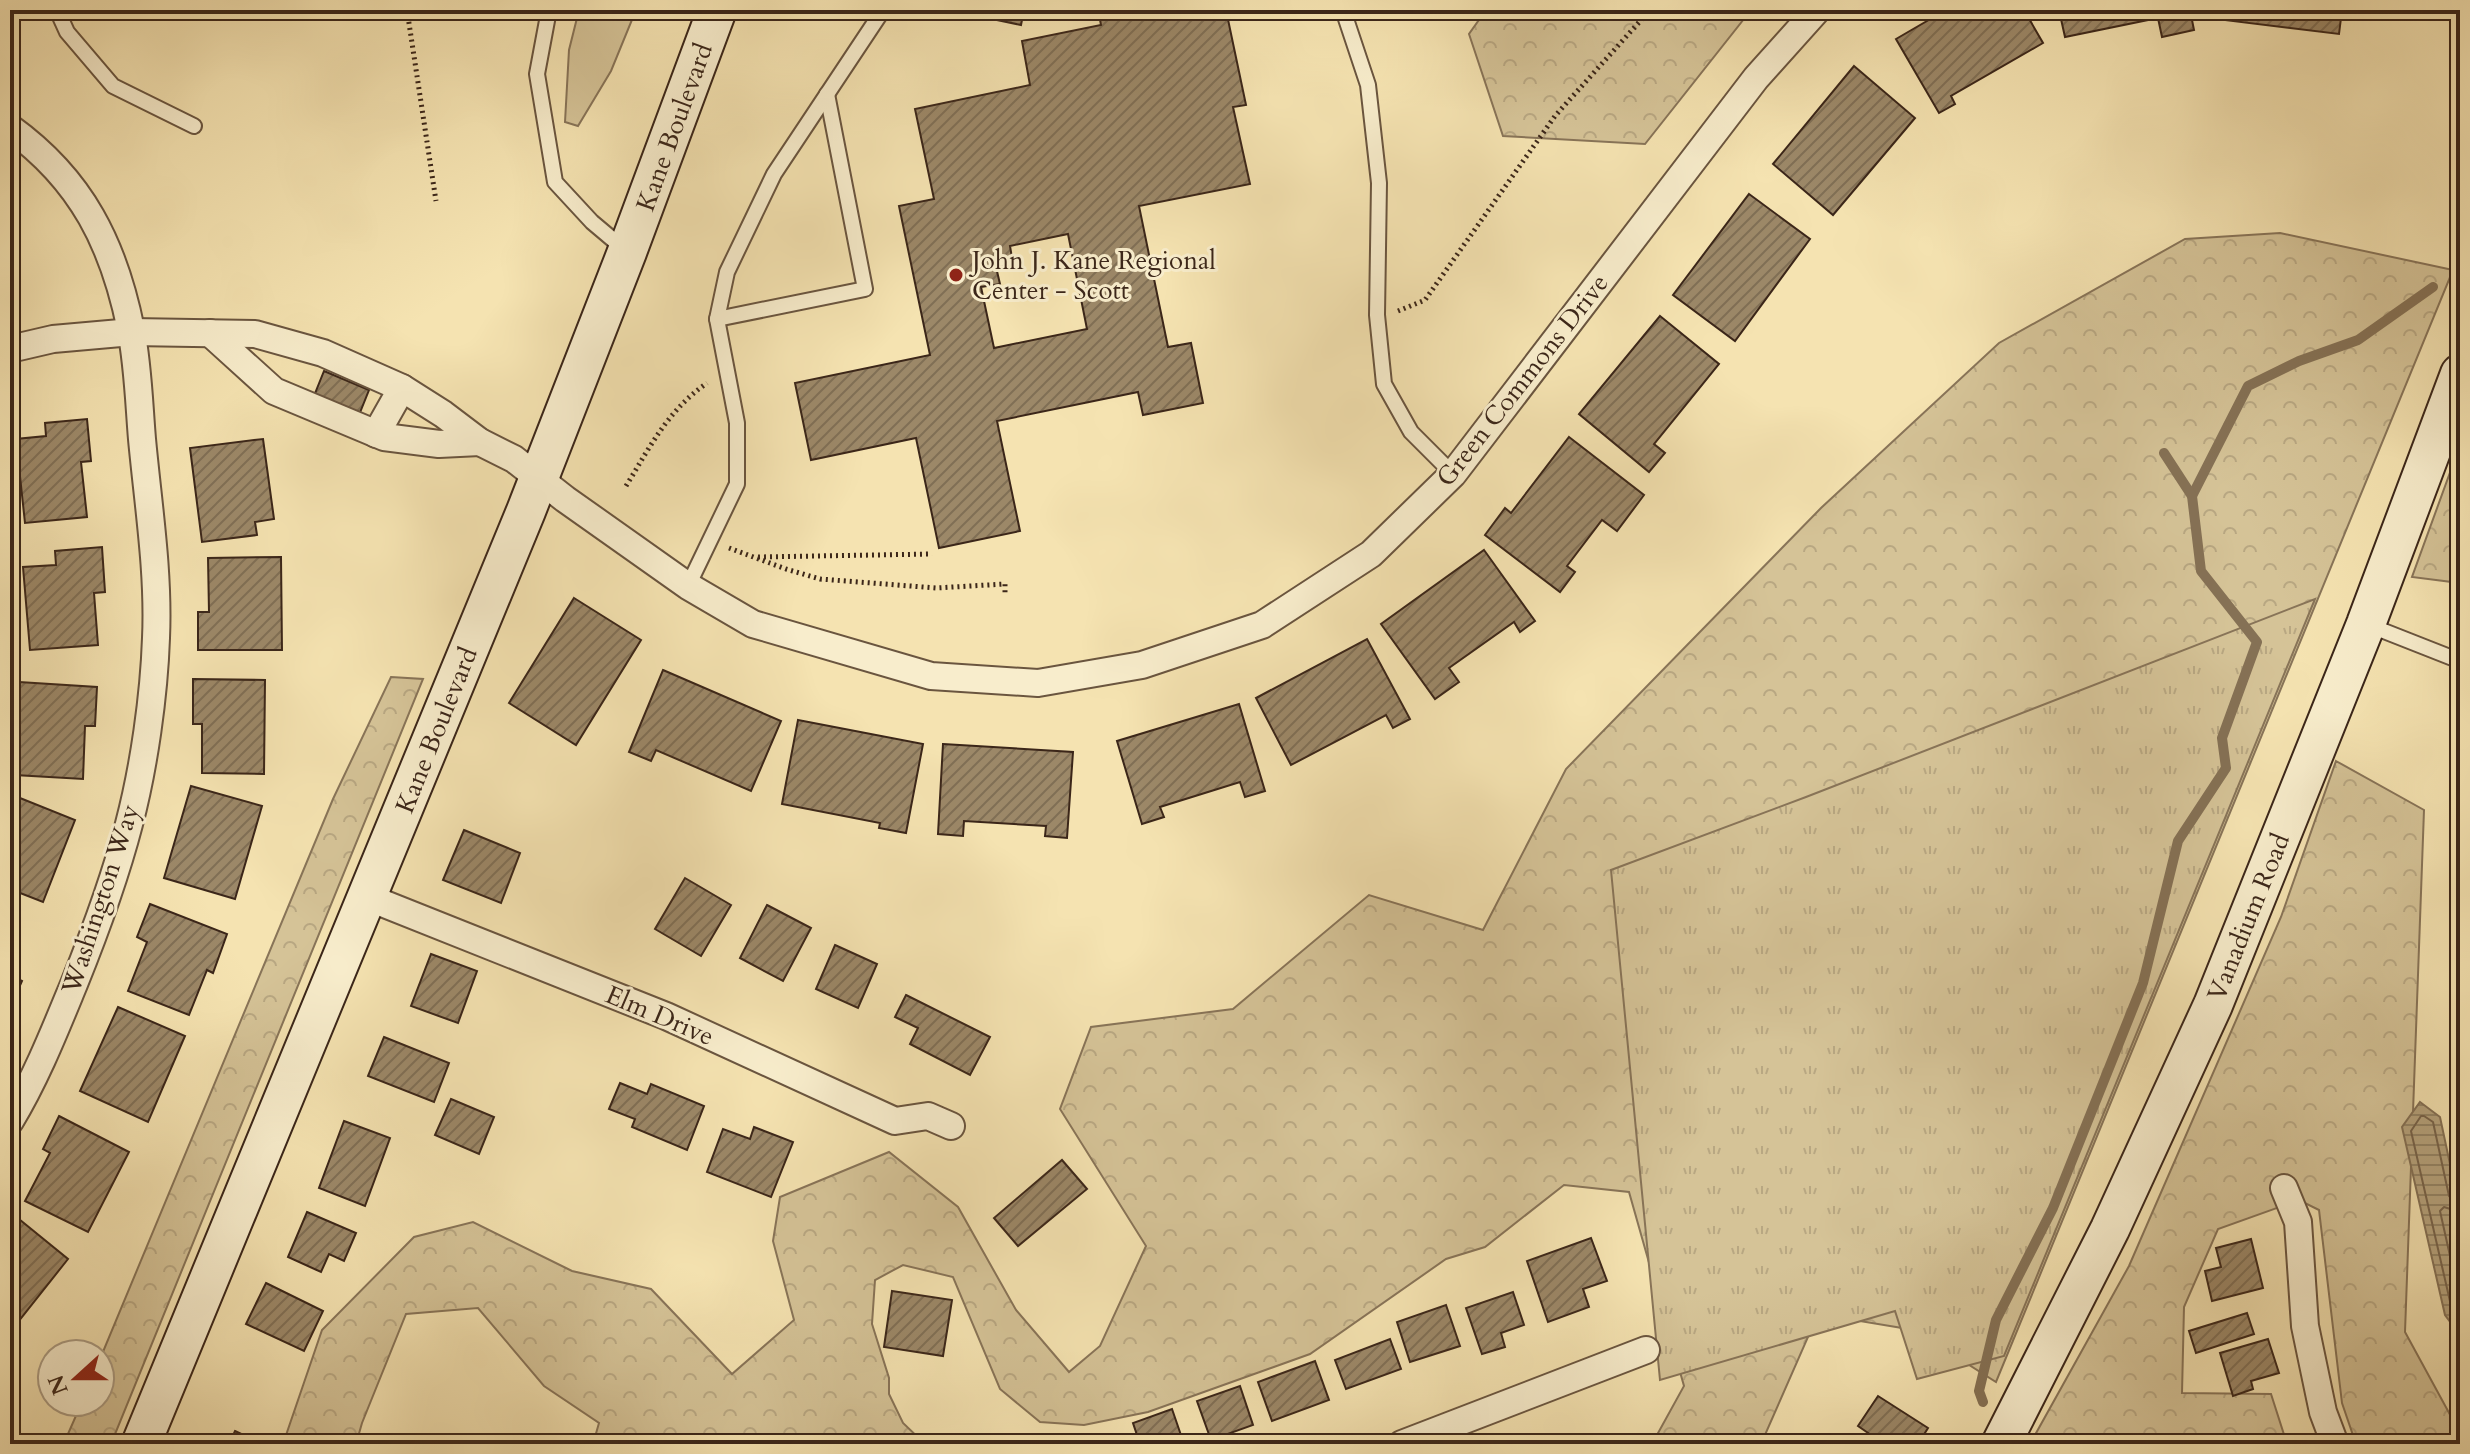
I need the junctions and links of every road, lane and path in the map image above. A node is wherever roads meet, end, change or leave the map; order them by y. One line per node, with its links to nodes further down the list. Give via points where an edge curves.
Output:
1 (57, 10): 10 (lane, via 67,32 113,86)
2 (407, 10): 12 (path)
3 (549, 10): 13 (lane, via 537,74 555,182)
4 (717, 10): 13 (street, Kane Boulevard)
5 (883, 10): 9 (lane)
6 (1343, 10): 14 (lane, via 1368,85 1378,169)
7 (1650, 10): 14 (path, via 1555,116 1425,300)
8 (1817, 10): 24 (street, Green Commons Drive, via 1756,78)
9 (827, 94): 15 (lane, via 774,174 727,272); 15 (lane, via 865,289)
10 (194, 126)
11 (10, 128): 16 (street, Washington Way, via 63,174 90,211 115,268)
12 (436, 201)
13 (627, 252): 25 (street, Kane Boulevard)
14 (1377, 315): 24 (lane, via 1384,384 1411,432)
15 (717, 319): 30 (lane, via 737,423 737,484)
16 (132, 332): 17 (street, Green Commons Drive); 18 (street, Green Commons Drive); 35 (street, Washington Way, via 154,560 156,636 149,720 130,823 93,937 53,1036)
17 (210, 333): 21 (street, Green Commons Drive, via 255,334 323,353); 22 (street, via 274,391)
18 (10, 349)
19 (2460, 374): 32 (street, Vanadium Road)
20 (711, 380): 26 (path, via 666,420)
21 (402, 388): 22 (street); 23 (street, Green Commons Drive)
22 (376, 434): 23 (street, via 439,444)
23 (480, 442): 25 (street, Green Commons Drive)
24 (1453, 474): 30 (street, Green Commons Drive, via 1371,554 1262,625 1142,665 1038,683 931,676 753,624)
25 (538, 479): 30 (street, Green Commons Drive); 34 (street, Kane Boulevard)
26 (626, 486)
27 (727, 547): 29 (path)
28 (932, 554): 29 (path)
29 (753, 557): 31 (path, via 820,579 936,588 1005,584)
30 (688, 586)
31 (1005, 594)
32 (2366, 624): 33 (lane); 41 (street, Vanadium Road, via 2213,1005 2110,1229)
33 (2460, 661)
34 (367, 897): 36 (street, Elm Drive, via 666,1016 895,1121 928,1116); 39 (street, Kane Boulevard)
35 (10, 1121)
36 (951, 1126)
37 (2284, 1188): 42 (street, via 2298,1222 2305,1326)
38 (1646, 1350): 40 (street)
39 (141, 1444)
40 (1402, 1444)
41 (2001, 1444)
42 (2335, 1444)

